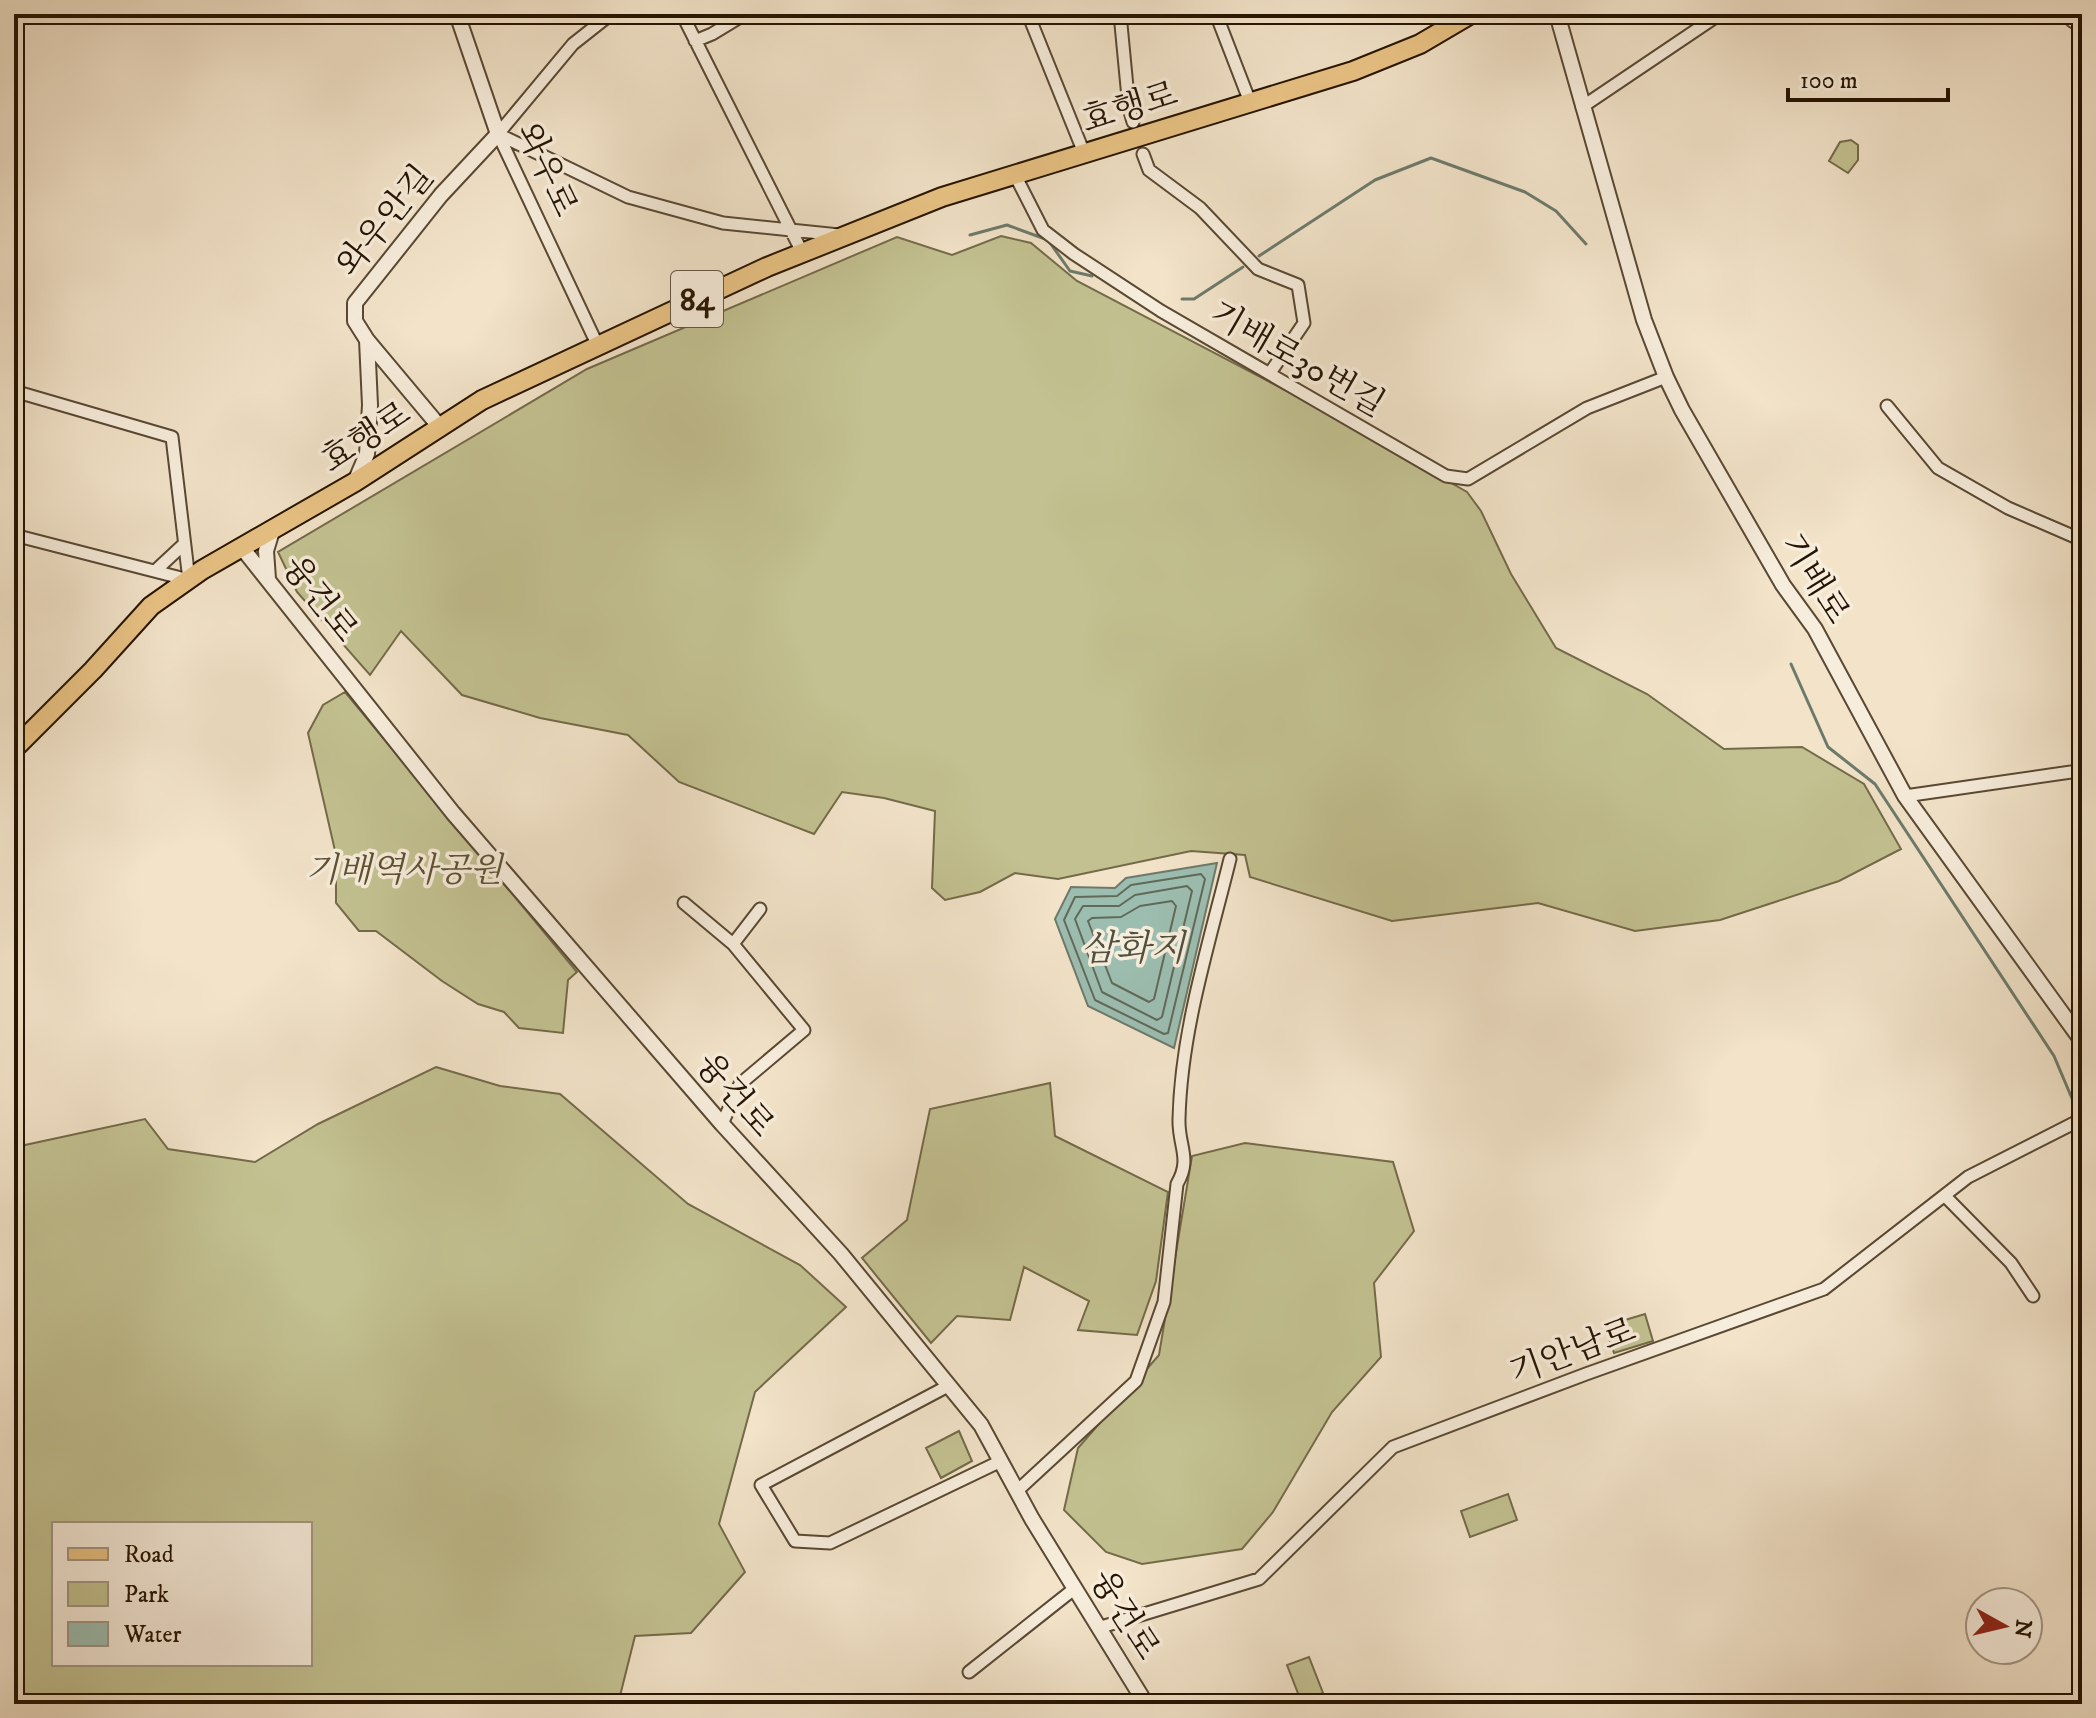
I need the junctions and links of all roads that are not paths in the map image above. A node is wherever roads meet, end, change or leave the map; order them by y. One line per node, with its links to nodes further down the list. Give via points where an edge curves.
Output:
1 (457, 14): 18 (street, 와우로)
2 (611, 14): 18 (street, 와우안길, via 573,44)
3 (682, 14): 14 (street)
4 (745, 14): 14 (street)
5 (1028, 14): 19 (street)
6 (1137, 14): 12 (street)
7 (1216, 14): 15 (street)
8 (1471, 14): 15 (main road, 효행로 / 84, via 1420,44 1353,71)
9 (1557, 14): 16 (street, 기배로)
10 (1720, 14): 16 (street)
11 (2067, 14): 13 (street)
12 (1120, 15): 17 (street)
13 (2082, 26)
14 (695, 41): 22 (street)
15 (1250, 102): 19 (main road, 효행로 / 84)
16 (1582, 107): 28 (street, 기배로, via 1644,320)
17 (1133, 122)
18 (498, 134): 22 (street, via 628,197 723,223); 25 (street, 와우안길, via 441,195 355,303 355,321); 26 (street, 와우로)
19 (1084, 153): 21 (main road, 효행로 / 84)
20 (1143, 154): 27 (street, via 1149,170 1200,208 1258,269 1298,285 1304,323)
21 (1015, 175): 23 (main road, 효행로 / 84, via 942,197); 27 (street, 기배로30번길, via 1043,230 1161,311)
22 (791, 230): 23 (street); 24 (street)
23 (846, 236): 24 (main road, 효행로 / 84)
24 (802, 252): 26 (main road, 효행로 / 84)
25 (367, 340): 31 (street, 와우안길); 32 (street, via 367,454)
26 (597, 344): 31 (main road, 효행로 / 84)
27 (1270, 373): 28 (street, 기배로30번길, via 1446,476 1468,479 1587,408)
28 (1666, 377): 43 (street, 기배로, via 1738,511 1815,629)
29 (14, 391): 36 (street, via 172,437)
30 (1887, 406): 35 (street, via 1938,468 2008,508)
31 (439, 426): 32 (main road, 효행로 / 84)
32 (355, 482): 33 (main road, 효행로 / 84)
33 (272, 531): 37 (main road, 효행로 / 84); 40 (street, via 266,551)
34 (14, 535): 38 (street)
35 (2082, 540)
36 (184, 544): 38 (street); 39 (street)
37 (243, 549): 39 (main road, 효행로 / 84); 40 (street, 융건로)
38 (155, 571): 39 (street)
39 (189, 580): 41 (main road, 효행로 / 84, via 151,606)
40 (268, 580): 50 (street, 융건로, via 453,813)
41 (14, 749)
42 (2082, 774): 43 (street)
43 (1905, 796): 48 (street, 기배로)
44 (1230, 859): 55 (street, via 1185,1048 1178,1122 1185,1169 1177,1184 1164,1302 1136,1381)
45 (684, 903): 47 (street)
46 (760, 909): 47 (street)
47 (733, 944): 50 (street, via 804,1030 740,1084)
48 (2082, 1041)
49 (2078, 1121): 51 (street, 기안남로, via 1968,1177)
50 (722, 1124): 53 (street, 융건로, via 841,1254)
51 (1945, 1196): 52 (street, via 2011,1263); 57 (street, 기안남로, via 1824,1289 1393,1447 1259,1579)
52 (2033, 1296)
53 (948, 1386): 54 (street, 융건로, via 981,1425); 54 (street, via 761,1485 795,1541 830,1543)
54 (1001, 1461): 55 (street, 융건로)
55 (1017, 1491): 56 (street, 융건로)
56 (1074, 1589): 57 (street, 융건로); 58 (street)
57 (1098, 1628): 59 (street, 융건로)
58 (969, 1672)
59 (1146, 1704)

